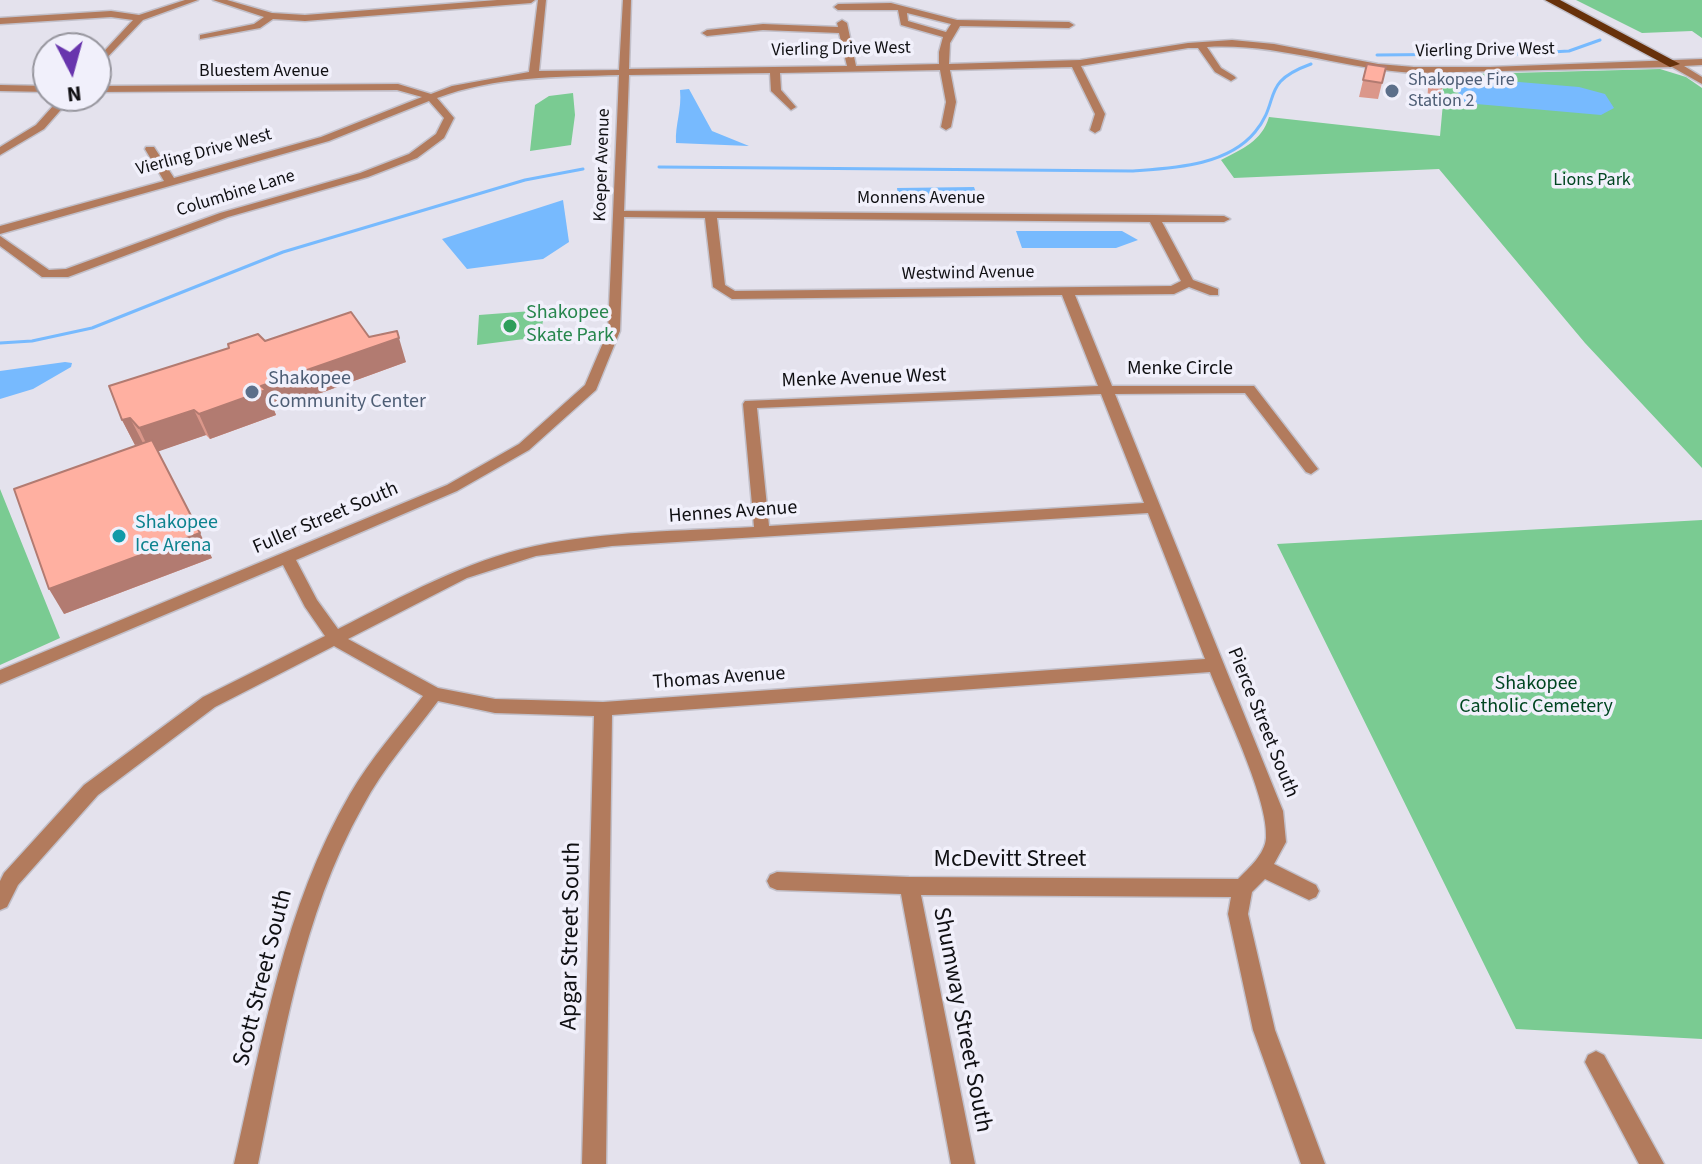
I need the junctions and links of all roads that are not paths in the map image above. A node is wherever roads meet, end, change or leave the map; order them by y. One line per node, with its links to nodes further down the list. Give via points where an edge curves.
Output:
1 (194, 0): 12 (street)
2 (217, 0): 11 (street)
3 (531, 0): 11 (street, via 305,18)
4 (542, 0): 29 (street)
5 (627, 0): 28 (street, Koeper Avenue)
6 (1551, 0): 10 (main road)
7 (1560, 0): 10 (main road)
8 (838, 3): 9 (street); 16 (street)
9 (902, 8): 14 (street); 18 (street, via 904,23)
10 (1573, 9): 24 (main road)
11 (271, 16): 19 (street, via 257,26)
12 (140, 18): 13 (street, via 111,14); 21 (street)
13 (0, 21)
14 (957, 23): 15 (street); 18 (street)
15 (1069, 25)
16 (844, 30): 17 (street, via 763,27); 26 (street)
17 (707, 33)
18 (947, 35): 25 (street)
19 (203, 37)
20 (1200, 44): 23 (street, Vierling Drive West); 24 (street, Vierling Drive West, via 1270,46 1423,71); 30 (street, via 1218,70)
21 (112, 49)
22 (1702, 62): 24 (street, Vierling Drive West)
23 (1075, 64): 25 (street, Vierling Drive West); 39 (street, via 1100,114)
24 (1674, 64): 31 (street)
25 (944, 67): 26 (street, Vierling Drive West); 38 (street, via 951,105)
26 (852, 68): 27 (street, Vierling Drive West)
27 (775, 70): 28 (street, Vierling Drive West); 36 (street, via 776,91)
28 (624, 72): 29 (street, Vierling Drive West); 43 (street, Koeper Avenue)
29 (534, 74): 35 (street, Vierling Drive West)
30 (1231, 78)
31 (1702, 81)
32 (0, 88): 33 (street)
33 (32, 89)
34 (112, 89): 35 (street, Bluestem Avenue, via 398,87)
35 (431, 97): 42 (street, Vierling Drive West, via 325,139); 48 (street, Columbine Lane, via 449,118 440,136 413,156 364,175 224,215 68,273 46,274)
36 (791, 107)
37 (54, 112): 41 (street)
38 (946, 127)
39 (1095, 130)
40 (150, 149): 42 (street)
41 (0, 152)
42 (170, 181): 47 (street, Vierling Drive West)
43 (619, 214): 44 (street, Monnens Avenue); 52 (street, Koeper Avenue)
44 (711, 217): 45 (street, Monnens Avenue); 50 (street, Westwind Avenue, via 719,287 732,295)
45 (1154, 218): 46 (street, Monnens Avenue); 49 (street)
46 (1224, 219)
47 (0, 230)
48 (0, 240)
49 (1188, 282): 50 (street, Westwind Avenue, via 1174,290); 51 (street)
50 (1067, 291): 53 (street, Pierce Street South)
51 (1214, 292)
52 (614, 331): 57 (street, Fuller Street South, via 591,387 524,447 452,488)
53 (1107, 390): 54 (street, Menke Circle, via 1249,389); 55 (street, Pierce Street South); 56 (street, Menke Avenue West, via 750,404)
54 (1311, 469)
55 (1151, 508): 56 (street, Hennes Avenue); 59 (street, Pierce Street South)
56 (762, 531): 58 (street, Hennes Avenue, via 535,551 461,574)
57 (287, 558): 58 (street, Thomas Avenue); 60 (street, Fuller Street South)
58 (337, 640): 61 (street, Thomas Avenue); 64 (street, Hennes Avenue, via 209,702 91,790)
59 (1216, 665): 62 (street, Thomas Avenue); 63 (street, Pierce Street South, via 1274,811 1276,842)
60 (0, 677)
61 (434, 694): 62 (street, Thomas Avenue, via 495,706); 71 (street, Scott Street South, via 355,801 318,876 289,968)
62 (603, 709): 72 (street, Apgar Street South)
63 (1262, 868): 67 (street, Pierce Street South); 68 (street)
64 (6, 879): 69 (street, Hennes Avenue)
65 (777, 881): 66 (street, McDevitt Street)
66 (909, 886): 67 (street, McDevitt Street); 73 (street, Shumway Street South)
67 (1243, 888): 74 (street, via 1238,914 1264,1030)
68 (1309, 891)
69 (0, 901)
70 (1596, 1062): 75 (street)
71 (246, 1164)
72 (594, 1164)
73 (963, 1164)
74 (1313, 1164)
75 (1652, 1164)

